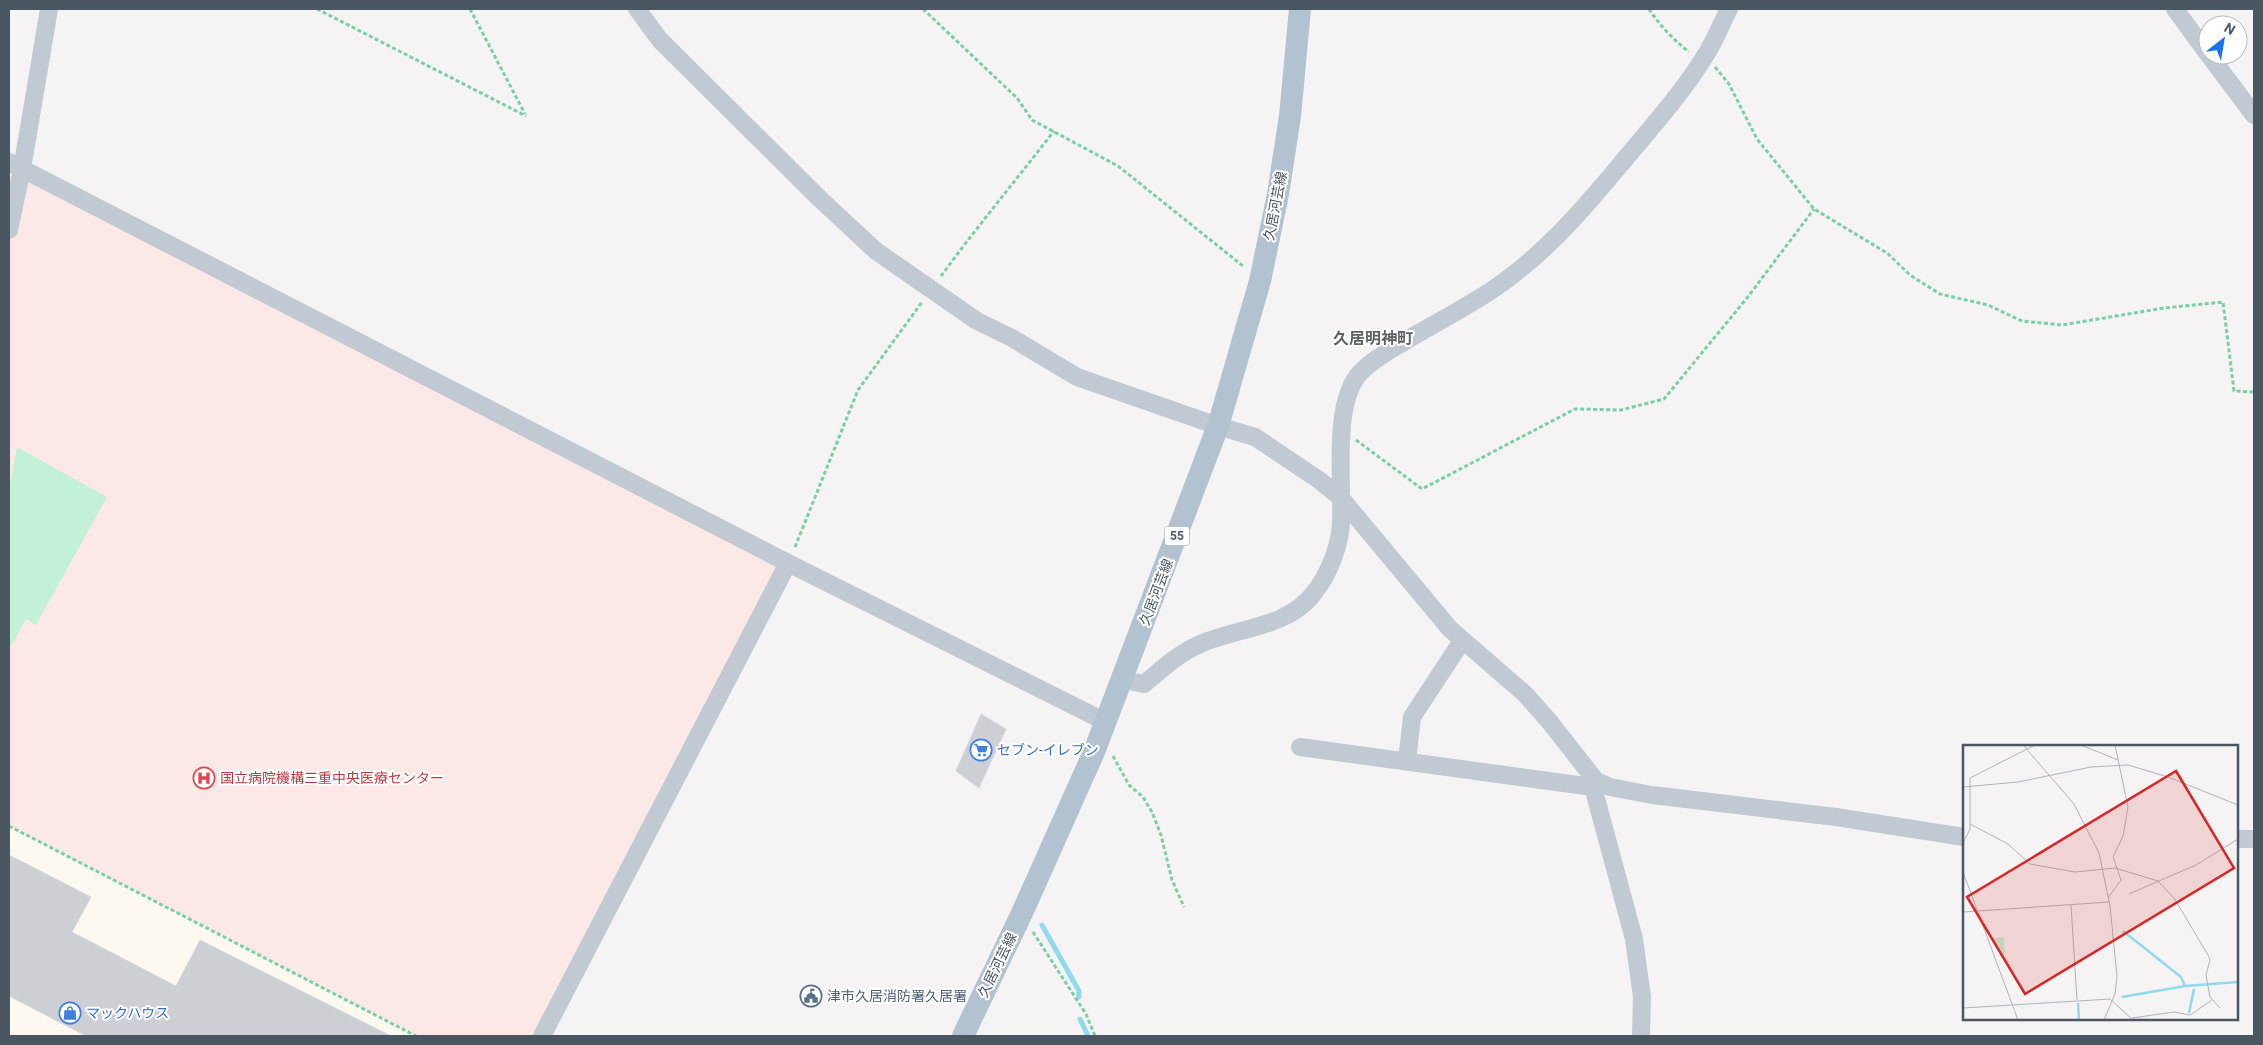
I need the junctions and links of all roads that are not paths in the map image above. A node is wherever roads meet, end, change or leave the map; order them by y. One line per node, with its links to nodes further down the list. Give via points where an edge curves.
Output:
1 (49, 9): 9 (street)
2 (638, 9): 11 (street, via 660,40 820,200 876,251 977,321 1077,377)
3 (1300, 9): 11 (main road, 久居河芸線 / 55, via 1290,116 1278,194 1260,281)
4 (1729, 9): 12 (street, via 1703,59 1675,99 1567,226 1531,261 1490,291 1388,351 1362,371 1346,396)
5 (2175, 9): 6 (street)
6 (2198, 40)
7 (2216, 65): 8 (street)
8 (2254, 115)
9 (15, 166): 10 (street); 13 (street)
10 (9, 230)
11 (1218, 426): 12 (street, via 1256,437); 15 (main road, 久居河芸線 / 55)
12 (1340, 498): 14 (street); 15 (street, via 1341,523 1333,558 1315,592 1297,610 1260,626 1195,646 1144,684)
13 (788, 563): 16 (street); 23 (street)
14 (1461, 639): 18 (street, via 1412,717); 19 (street, via 1525,694 1549,721)
15 (1123, 680): 16 (main road, 久居河芸線 / 55)
16 (1102, 731): 24 (main road, 久居河芸線 / 55, via 1022,913)
17 (1300, 747): 18 (street)
18 (1406, 761): 19 (street)
19 (1594, 784): 20 (street, via 1652,795); 25 (street, via 1612,864 1634,939 1642,997)
20 (1963, 836)
21 (2238, 839): 22 (street)
22 (2254, 839)
23 (542, 1036)
24 (963, 1036)
25 (1641, 1036)

